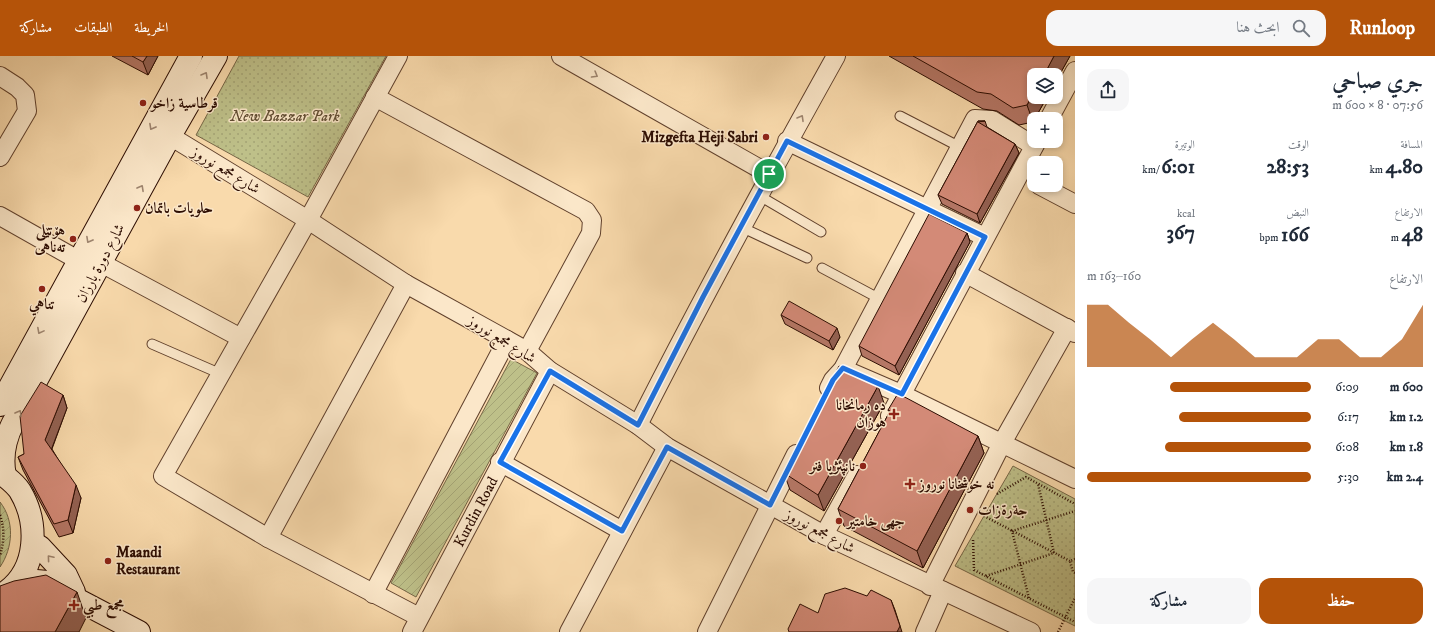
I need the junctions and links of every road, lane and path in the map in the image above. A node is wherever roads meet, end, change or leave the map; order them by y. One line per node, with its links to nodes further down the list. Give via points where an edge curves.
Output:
1 (191, 56): 29 (main road, شارع دورة بارزان, one-way to 29)
2 (216, 56): 11 (main road, شارع دورة بارزان, one-way to 2)
3 (398, 56): 8 (street)
4 (561, 56): 17 (street, one-way to 17)
5 (835, 56): 13 (street, one-way to 5)
6 (1075, 71): 9 (street)
7 (0, 76): 16 (street, via 18,87 25,95 27,111)
8 (375, 97): 24 (street); 39 (street, via 586,211 592,220 591,233)
9 (1053, 112)
10 (900, 116): 14 (lane)
11 (170, 136): 24 (street, شارع مجمع نوروز); 30 (main road, شارع دورة بارزان, one-way to 11)
12 (1027, 139): 14 (street, via 992,120 975,119)
13 (787, 141): 17 (street); 22 (street)
14 (960, 147): 22 (street)
15 (1034, 148): 18 (street)
16 (0, 157)
17 (769, 174): 20 (street)
18 (1026, 178): 27 (street)
19 (1052, 192): 21 (street)
20 (758, 195): 25 (street); 26 (lane)
21 (1075, 204)
22 (927, 209): 27 (street); 34 (street)
23 (0, 216): 29 (street)
24 (308, 220): 33 (street, شارع مجمع نوروز); 36 (street)
25 (741, 227): 28 (lane); 46 (street)
26 (821, 232)
27 (985, 237): 32 (street)
28 (806, 258)
29 (78, 260): 45 (main road, شارع دورة بارزان, one-way to 45)
30 (101, 263): 36 (street); 53 (main road, شارع دورة بارزان, one-way to 30, via 3,454 8,433)
31 (822, 268): 34 (lane)
32 (965, 273): 35 (street); 43 (street)
33 (406, 284): 37 (street, شارع مجمع نوروز); 69 (street)
34 (880, 299): 40 (street)
35 (1071, 330): 49 (street)
36 (241, 338): 42 (street)
37 (507, 340): 39 (street, شارع مجمع نوروز); 79 (street)
38 (152, 344): 42 (lane)
39 (527, 351): 41 (street, شارع مجمع نوروز)
40 (843, 368): 43 (street); 44 (street, via 833,380)
41 (550, 371): 46 (street, شارع مجمع نوروز); 52 (street, Kurdin Road)
42 (221, 374): 69 (street, via 163,476)
43 (902, 394): 47 (street); 49 (street)
44 (823, 401)
45 (0, 405)
46 (638, 425): 50 (street, شارع مجمع نوروز)
47 (883, 428)
48 (802, 442): 58 (street)
49 (1002, 443): 54 (street); 78 (street)
50 (667, 447): 58 (street, شارع مجمع نوروز); 65 (street)
51 (864, 461): 67 (street)
52 (500, 462): 65 (street); 86 (street, Kurdin Road)
53 (3, 474): 70 (main road, via 19,490 28,506)
54 (1075, 479)
55 (1038, 484): 56 (path, via 1026,477 998,492); 57 (path); 63 (path)
56 (995, 498)
57 (1075, 504)
58 (770, 505): 67 (street, شارع مجمع نوروز); 89 (street)
59 (987, 510): 62 (path)
60 (1075, 511): 63 (path)
61 (0, 515): 72 (path, via 4,525 4,541)
62 (983, 516): 64 (path); 66 (path)
63 (1046, 520): 66 (path); 71 (path)
64 (980, 522)
65 (622, 531): 88 (street)
66 (1012, 531): 71 (path); 75 (path)
67 (824, 535): 78 (street, شارع مجمع نوروز)
68 (973, 535): 77 (path, via 974,570)
69 (268, 538): 79 (street)
70 (33, 543): 80 (main road, via 29,560 21,576); 83 (main road, one-way to 70, via 66,575 40,547)
71 (1054, 553): 74 (path); 75 (path)
72 (0, 556)
73 (1075, 559): 74 (path)
74 (1070, 561): 76 (path)
75 (1021, 564): 77 (path); 82 (path)
76 (1075, 573)
77 (985, 577): 82 (path)
78 (937, 589): 90 (street); 91 (street, شارع مجمع نوروز)
79 (373, 594): 86 (street)
80 (0, 597): 83 (main road, via 36,581 59,583)
81 (1075, 598): 84 (path)
82 (1029, 599): 84 (path)
83 (78, 600): 87 (main road)
84 (1065, 617): 85 (path); 92 (path)
85 (1075, 622)
86 (416, 625)
87 (139, 632)
88 (569, 632)
89 (707, 632)
90 (925, 632)
91 (1031, 632)
92 (1058, 632)

